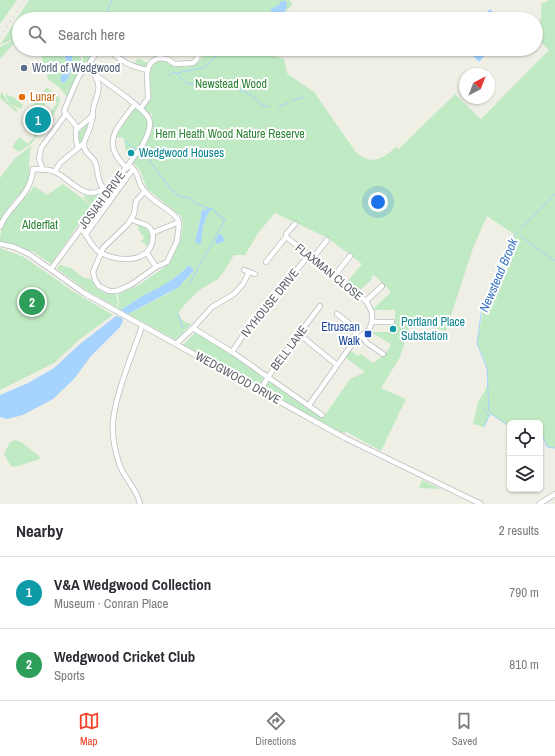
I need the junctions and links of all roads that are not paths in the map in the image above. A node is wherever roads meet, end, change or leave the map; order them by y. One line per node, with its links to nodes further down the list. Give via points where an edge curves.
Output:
1 (95, 56): 4 (street)
2 (116, 56): 5 (street, via 138,68)
3 (198, 56): 5 (street, via 193,63 175,64 159,58 151,63)
4 (91, 61): 6 (street); 7 (street)
5 (148, 70): 9 (street, via 148,96)
6 (82, 72): 7 (street, via 88,70); 10 (street, via 64,111)
7 (92, 73): 8 (street); 11 (street, via 99,89)
8 (135, 104): 9 (street); 15 (street, via 112,138 112,146 119,161)
9 (141, 108): 15 (street, JOSIAH DRIVE, via 150,121 148,133)
10 (66, 114): 12 (street, via 74,123); 17 (street, via 42,147 39,159)
11 (93, 117): 12 (street); 13 (street)
12 (76, 130): 14 (street)
13 (84, 143): 14 (street); 19 (street, via 85,150 95,160 100,185)
14 (78, 148): 18 (street, via 60,163)
15 (128, 166): 16 (street); 21 (street, JOSIAH DRIVE)
16 (133, 169): 20 (street); 28 (street)
17 (43, 170): 18 (street); 25 (street, via 33,170 26,192)
18 (55, 172): 19 (street, via 86,192 93,194)
19 (104, 188): 21 (street)
20 (144, 191): 22 (street, via 136,201); 23 (street, via 175,215)
21 (109, 192): 26 (street, JOSIAH DRIVE)
22 (131, 219): 27 (street, via 148,226); 32 (street)
23 (178, 222): 27 (street); 37 (street, via 177,241 169,260)
24 (295, 224): 29 (street, via 286,234)
25 (0, 227)
26 (81, 228): 28 (street); 38 (street, JOSIAH DRIVE)
27 (152, 233): 33 (street, via 153,239)
28 (86, 234): 32 (street)
29 (286, 238): 34 (street, FLAXMAN CLOSE); 36 (street)
30 (326, 240): 34 (street, IVYHOUSE DRIVE)
31 (0, 244): 38 (street, WEDGWOOD DRIVE, via 28,254)
32 (101, 252): 33 (street, via 127,259); 37 (street, via 93,275 96,283 105,290 116,291 132,284)
33 (147, 253): 37 (street)
34 (311, 256): 40 (street, FLAXMAN CLOSE); 52 (street, IVYHOUSE DRIVE, via 246,331)
35 (350, 256): 40 (street)
36 (266, 262)
37 (156, 267)
38 (51, 269): 47 (street, WEDGWOOD DRIVE, via 84,293)
39 (255, 274): 48 (street, via 247,271 239,289 212,307)
40 (335, 275): 42 (street, FLAXMAN CLOSE)
41 (382, 286): 42 (street)
42 (366, 301): 45 (street, FLAXMAN CLOSE, via 371,310)
43 (320, 306): 49 (street, BELL LANE)
44 (337, 314): 50 (street, via 351,325)
45 (372, 322): 46 (street); 50 (street, via 369,330)
46 (392, 322)
47 (142, 326): 51 (street, WEDGWOOD DRIVE); 60 (street, via 113,416 114,444 119,464)
48 (193, 328): 51 (street); 52 (street)
49 (299, 334): 54 (street); 55 (street, BELL LANE)
50 (360, 337): 53 (street); 54 (street)
51 (176, 344): 56 (street, WEDGWOOD DRIVE)
52 (232, 352): 55 (street)
53 (382, 354)
54 (337, 365): 57 (street)
55 (268, 377): 56 (street, BELL LANE); 57 (street)
56 (260, 390): 61 (street, WEDGWOOD DRIVE, via 344,438)
57 (309, 405): 58 (street)
58 (318, 414)
59 (555, 494): 62 (street)
60 (140, 504)
61 (481, 504)
62 (539, 504)

